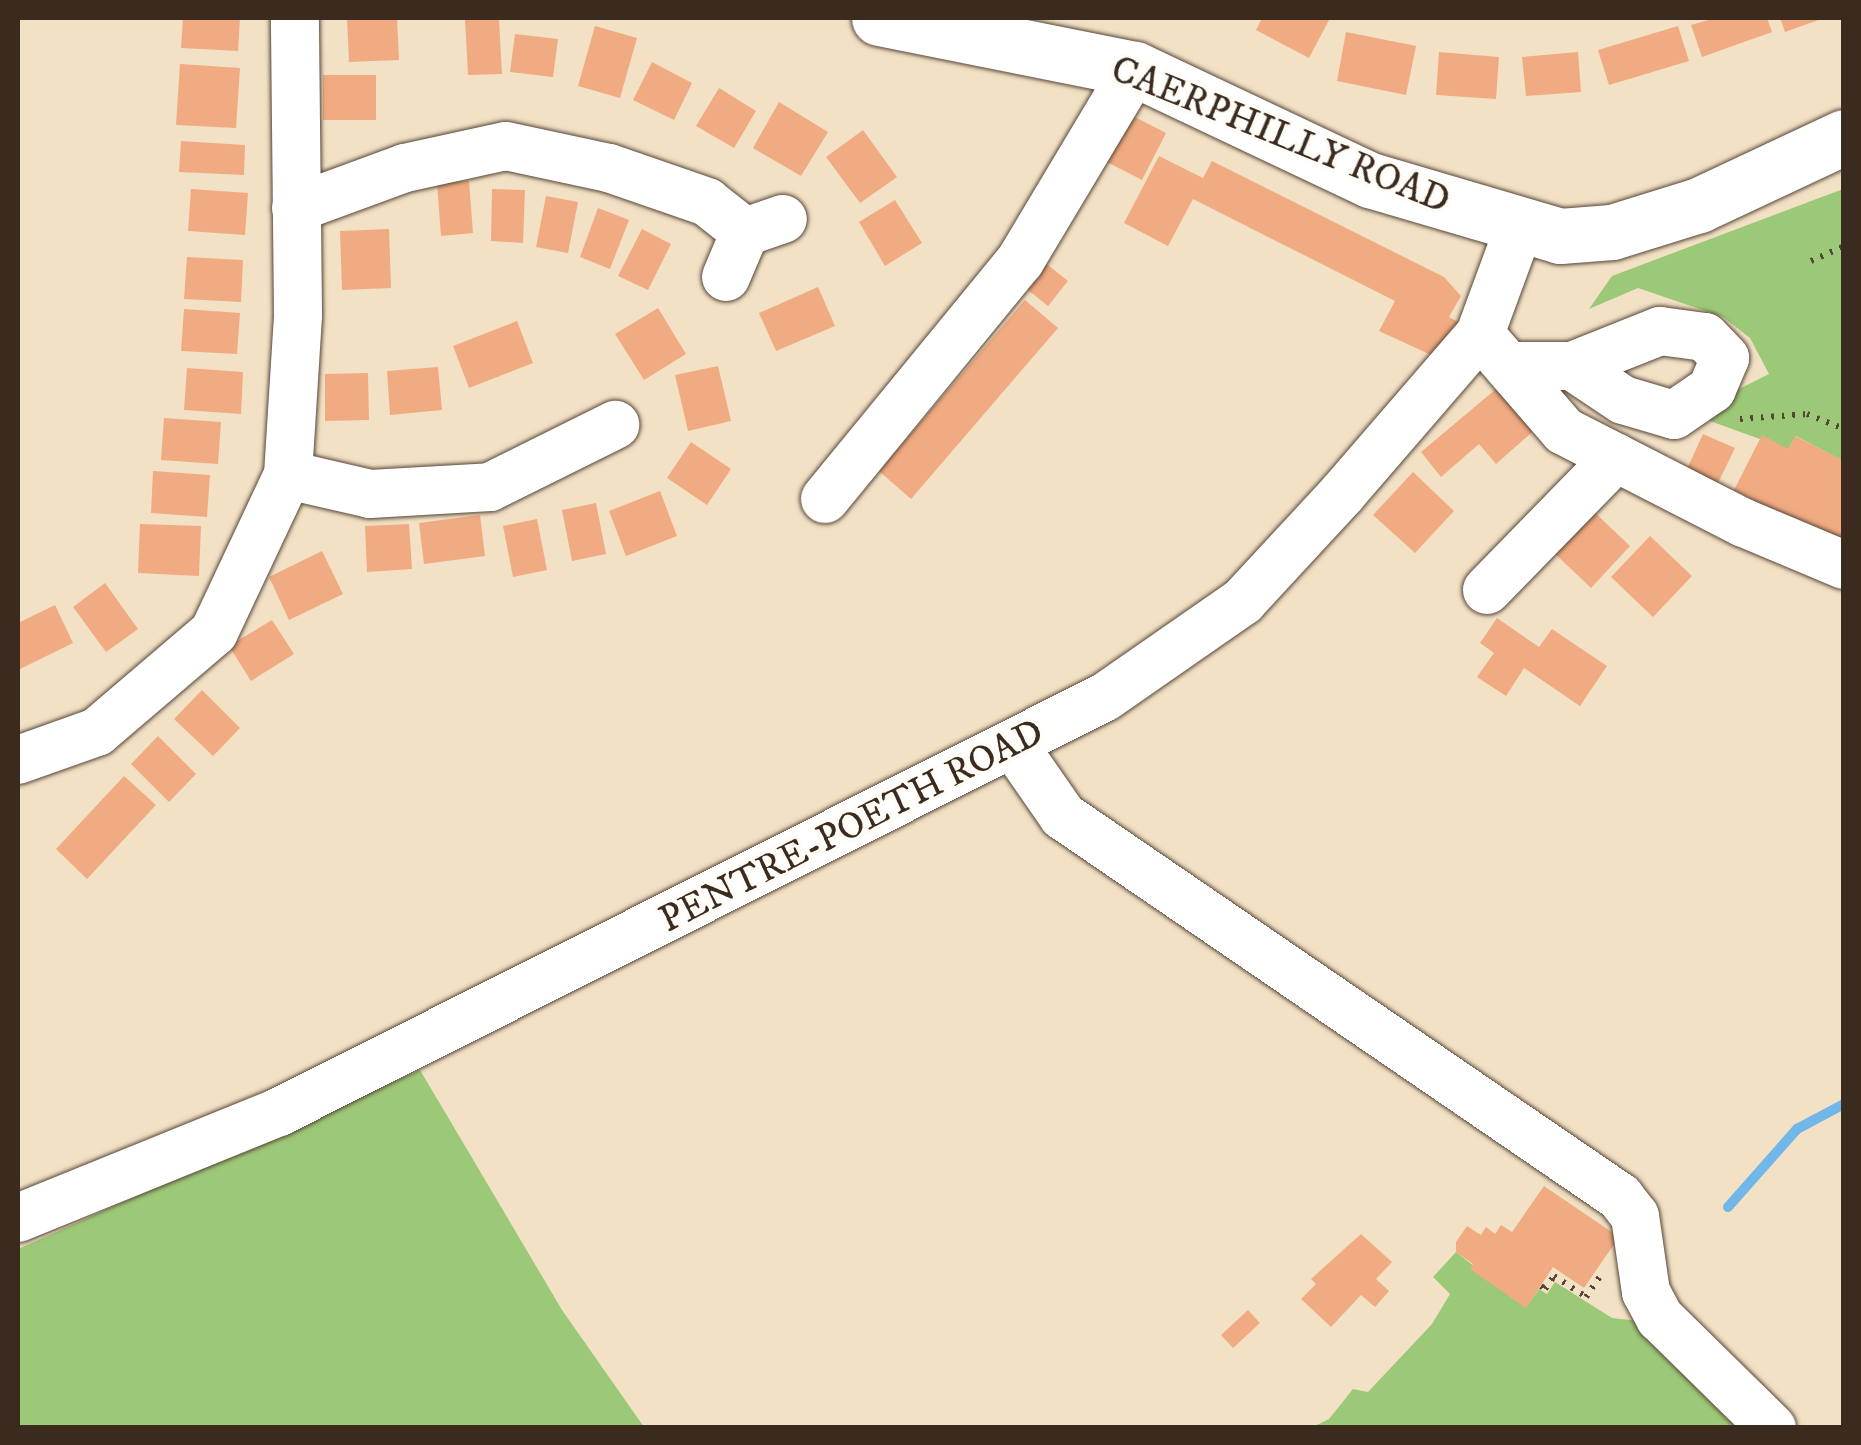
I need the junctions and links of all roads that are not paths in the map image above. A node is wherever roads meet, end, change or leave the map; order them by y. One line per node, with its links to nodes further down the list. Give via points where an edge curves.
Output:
1 (295, 18): 5 (street)
2 (879, 18): 3 (main road, CAERPHILLY ROAD)
3 (1135, 69): 6 (main road, CAERPHILLY ROAD, via 1370,180); 13 (street, via 1020,261)
4 (1844, 137): 6 (main road, CAERPHILLY ROAD, via 1699,204 1612,232 1560,236)
5 (296, 208): 7 (street, via 405,168 506,146 609,168 764,226); 12 (street)
6 (1520, 228): 8 (street, PENTRE-POETH ROAD)
7 (726, 278)
8 (1495, 350): 9 (street); 11 (street, via 1564,431); 16 (street, PENTRE-POETH ROAD, via 1243,601 1105,697)
9 (1572, 366): 9 (street, via 1660,331 1705,337 1725,358 1712,389 1674,415 1624,400)
10 (615, 425): 12 (street, via 490,487 370,494)
11 (1616, 458): 14 (street); 15 (street)
12 (288, 475): 17 (street, via 214,632 97,732)
13 (825, 499)
14 (1844, 564)
15 (1486, 590)
16 (1015, 747): 18 (street, PENTRE-POETH ROAD, via 279,1112); 19 (street, via 1063,816 1620,1197 1635,1216 1646,1292 1660,1318)
17 (18, 760)
18 (18, 1218)
19 (1772, 1428)

